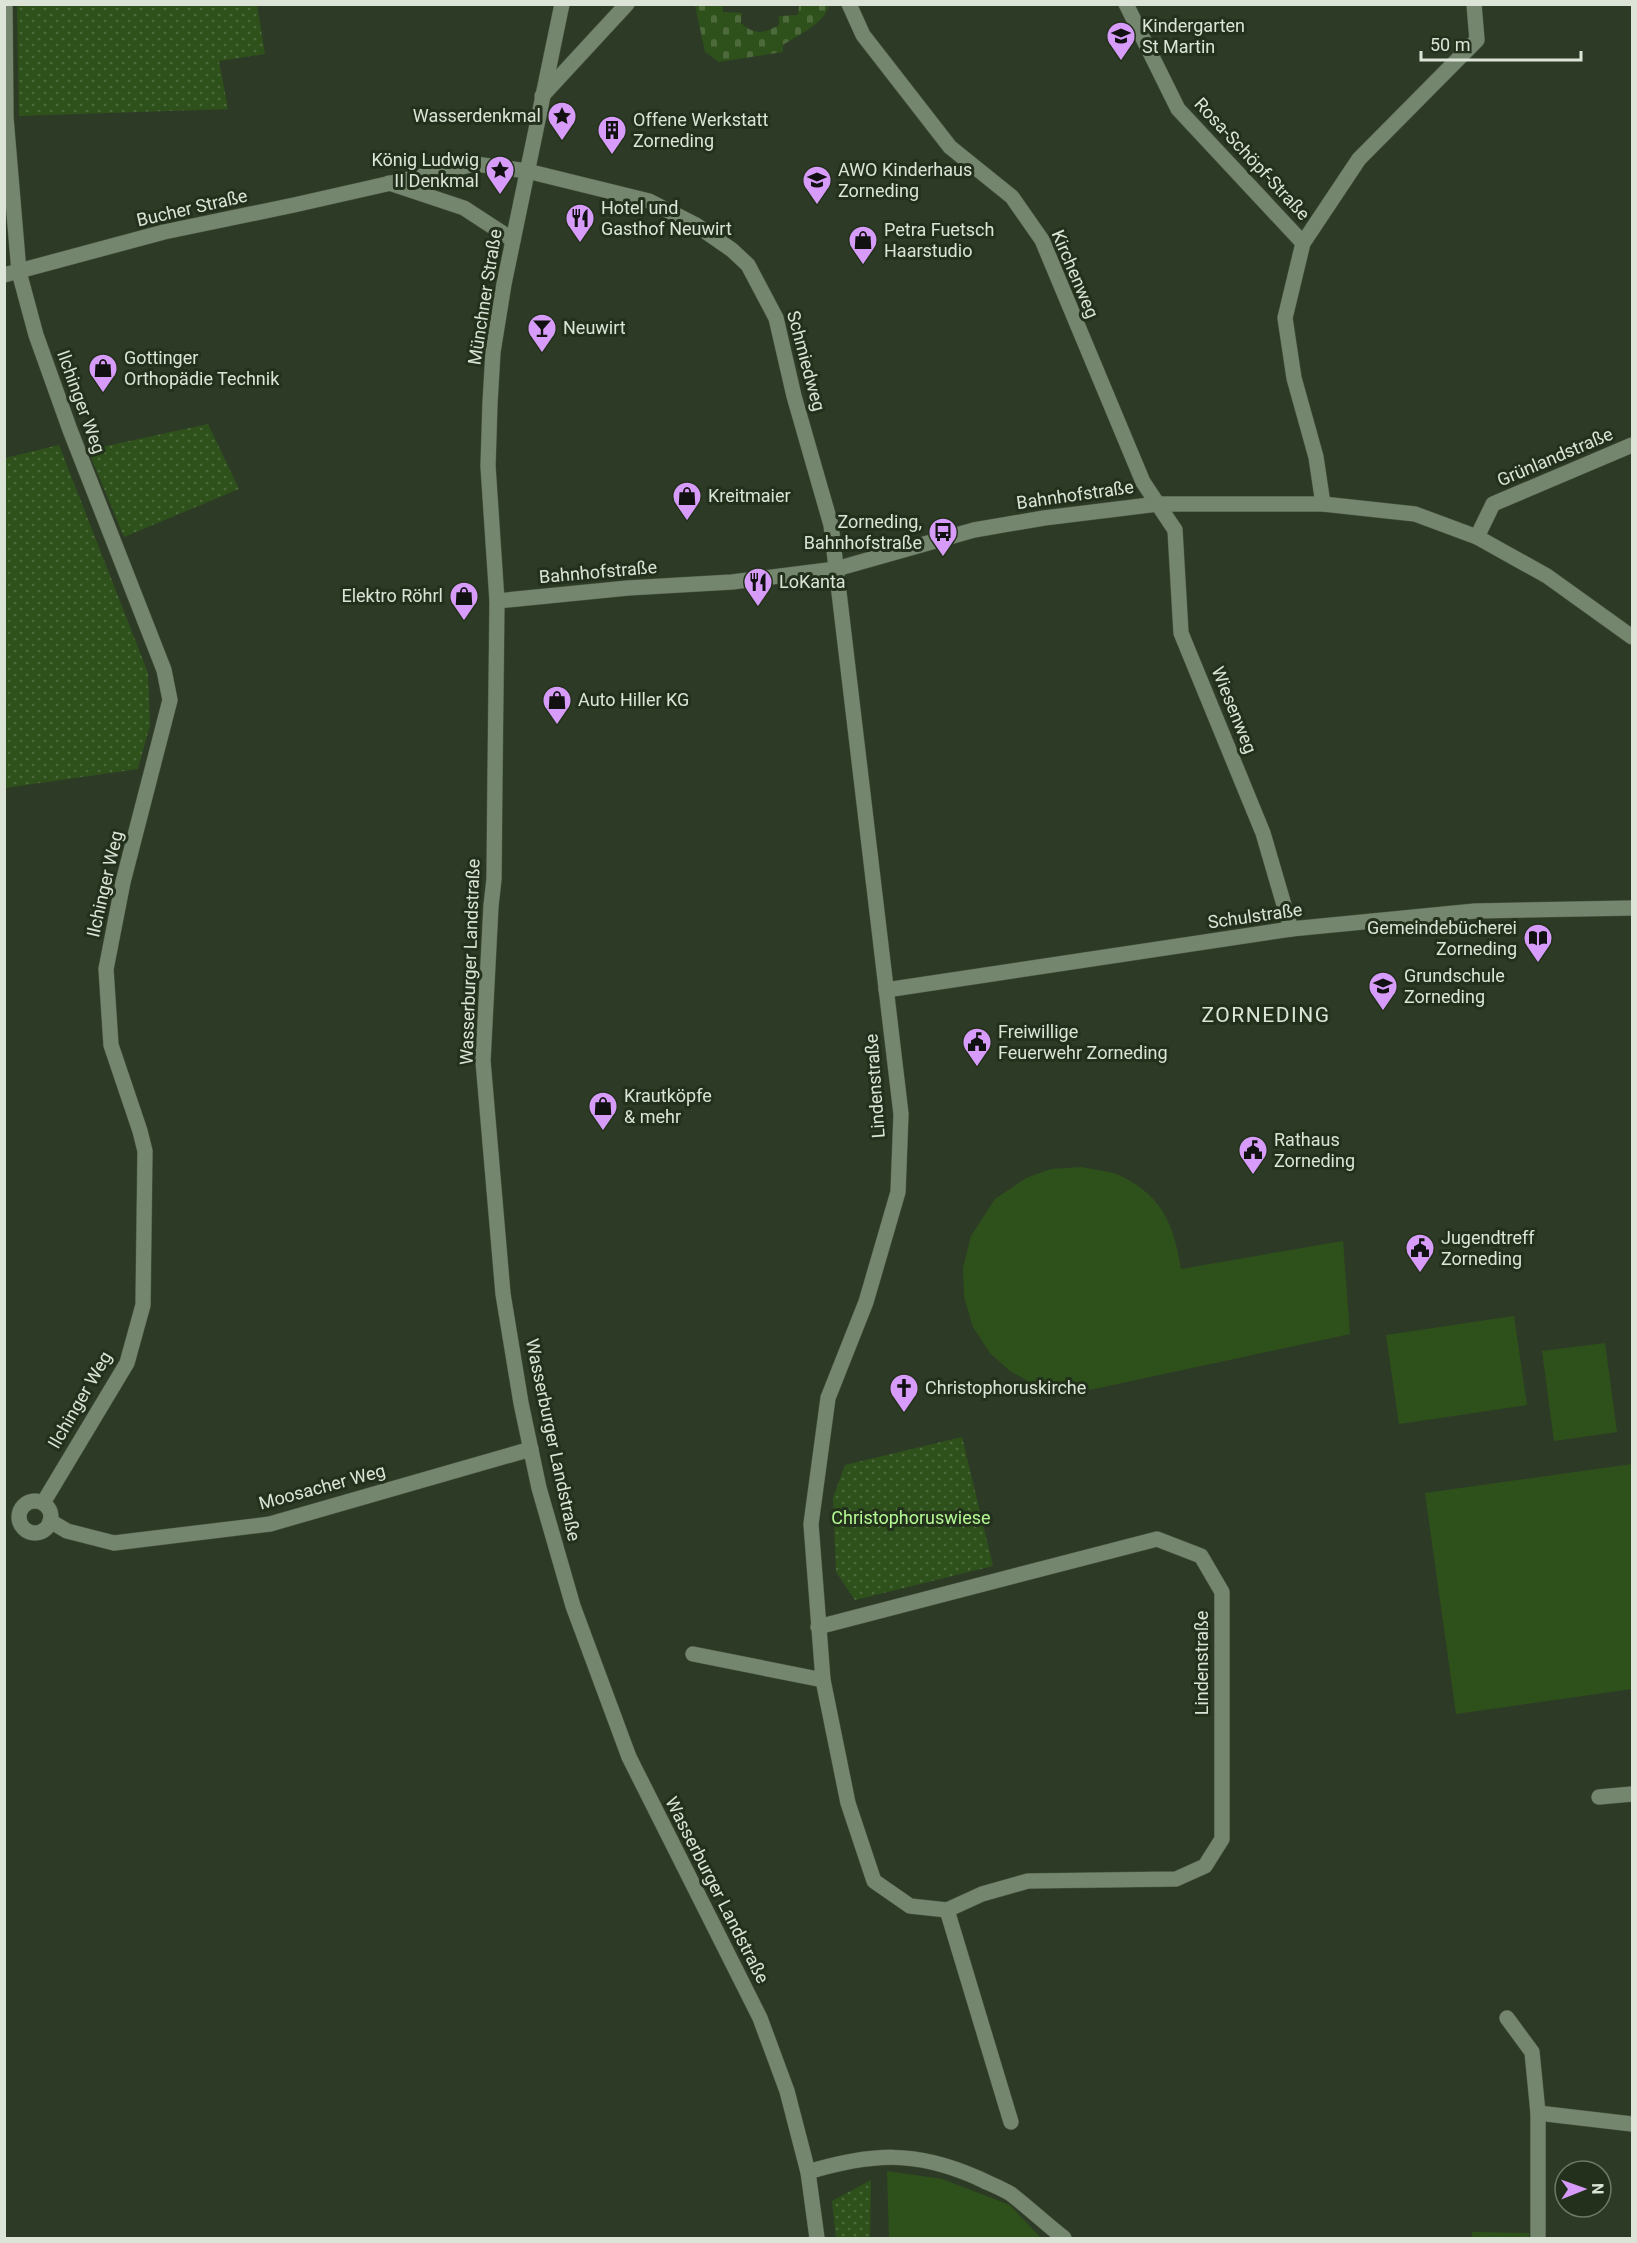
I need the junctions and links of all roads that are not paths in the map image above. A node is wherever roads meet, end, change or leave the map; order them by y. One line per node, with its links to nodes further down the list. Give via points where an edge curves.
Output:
1 (5, 4): 12 (street, Ilchinger Weg)
2 (562, 4): 7 (street, Münchner Straße)
3 (627, 4): 7 (street)
4 (849, 4): 14 (street, Kirchenweg, via 863,35 950,147 1012,197 1042,240 1143,482)
5 (1126, 4): 11 (street, Rosa-Schöpf-Straße, via 1178,109)
6 (1474, 4): 11 (street, Rosa-Schöpf-Straße, via 1477,40 1359,159)
7 (542, 96): 8 (street, Münchner Straße)
8 (527, 171): 9 (street, Bucher Straße, via 475,164); 10 (street, Münchner Straße); 17 (street, Schmiedweg, via 664,207 696,225 748,265 776,318 831,525)
9 (389, 183): 10 (street, via 464,208); 12 (street, Bucher Straße, via 164,232)
10 (513, 240): 18 (street, Münchner Straße, via 493,352 490,403 488,466)
11 (1303, 243): 15 (street, Rosa-Schöpf-Straße, via 1286,318 1294,378 1316,457)
12 (12, 273): 24 (street, Ilchinger Weg, via 164,670 170,700 123,882 106,969 111,1045 145,1151 143,1305 127,1363)
13 (1632, 445): 16 (street, Grünlandstraße, via 1493,504)
14 (1158, 504): 15 (street, Bahnhofstraße); 17 (street, Bahnhofstraße, via 974,530); 21 (street, Wiesenweg, via 1175,530 1181,633 1263,833)
15 (1323, 504): 16 (street, Bahnhofstraße, via 1415,514)
16 (1477, 537): 19 (street, Bahnhofstraße, via 1547,576)
17 (836, 569): 18 (street, Bahnhofstraße, via 732,582); 22 (street, Lindenstraße)
18 (497, 600): 23 (street, Wasserburger Landstraße, via 494,879 483,1061 503,1294)
19 (1632, 637)
20 (1632, 908): 21 (street, Schulstraße, via 1475,911)
21 (1291, 929): 22 (street, Schulstraße)
22 (886, 990): 27 (street, Lindenstraße, via 901,1114 898,1192 866,1302 828,1398 811,1524)
23 (531, 1449): 26 (street, Moosacher Weg, via 270,1524 114,1543); 37 (street, Wasserburger Landstraße, via 573,1606 629,1757 760,2018 787,2091)
24 (43, 1503): 25 (street, via 27,1503); 26 (street, via 50,1511)
25 (12, 1521): 26 (street, via 37,1533)
26 (50, 1521)
27 (818, 1627): 29 (street, Lindenstraße); 32 (street, Lindenstraße, via 1157,1539 1201,1556 1222,1592 1222,1839 1205,1866 1176,1879 1028,1881 982,1894)
28 (693, 1654): 29 (street)
29 (823, 1680): 32 (street, Lindenstraße, via 848,1803 874,1881 910,1905)
30 (1632, 1794): 31 (street)
31 (1599, 1797)
32 (947, 1910): 35 (street)
33 (1506, 2018): 34 (street, via 1532,2052)
34 (1538, 2114): 36 (street); 40 (street)
35 (1011, 2122)
36 (1632, 2124)
37 (808, 2172): 38 (street, Wasserburger Landstraße); 39 (street, via 846,2160 878,2156 950,2166 1009,2193)
38 (817, 2238)
39 (1064, 2238)
40 (1538, 2238)

